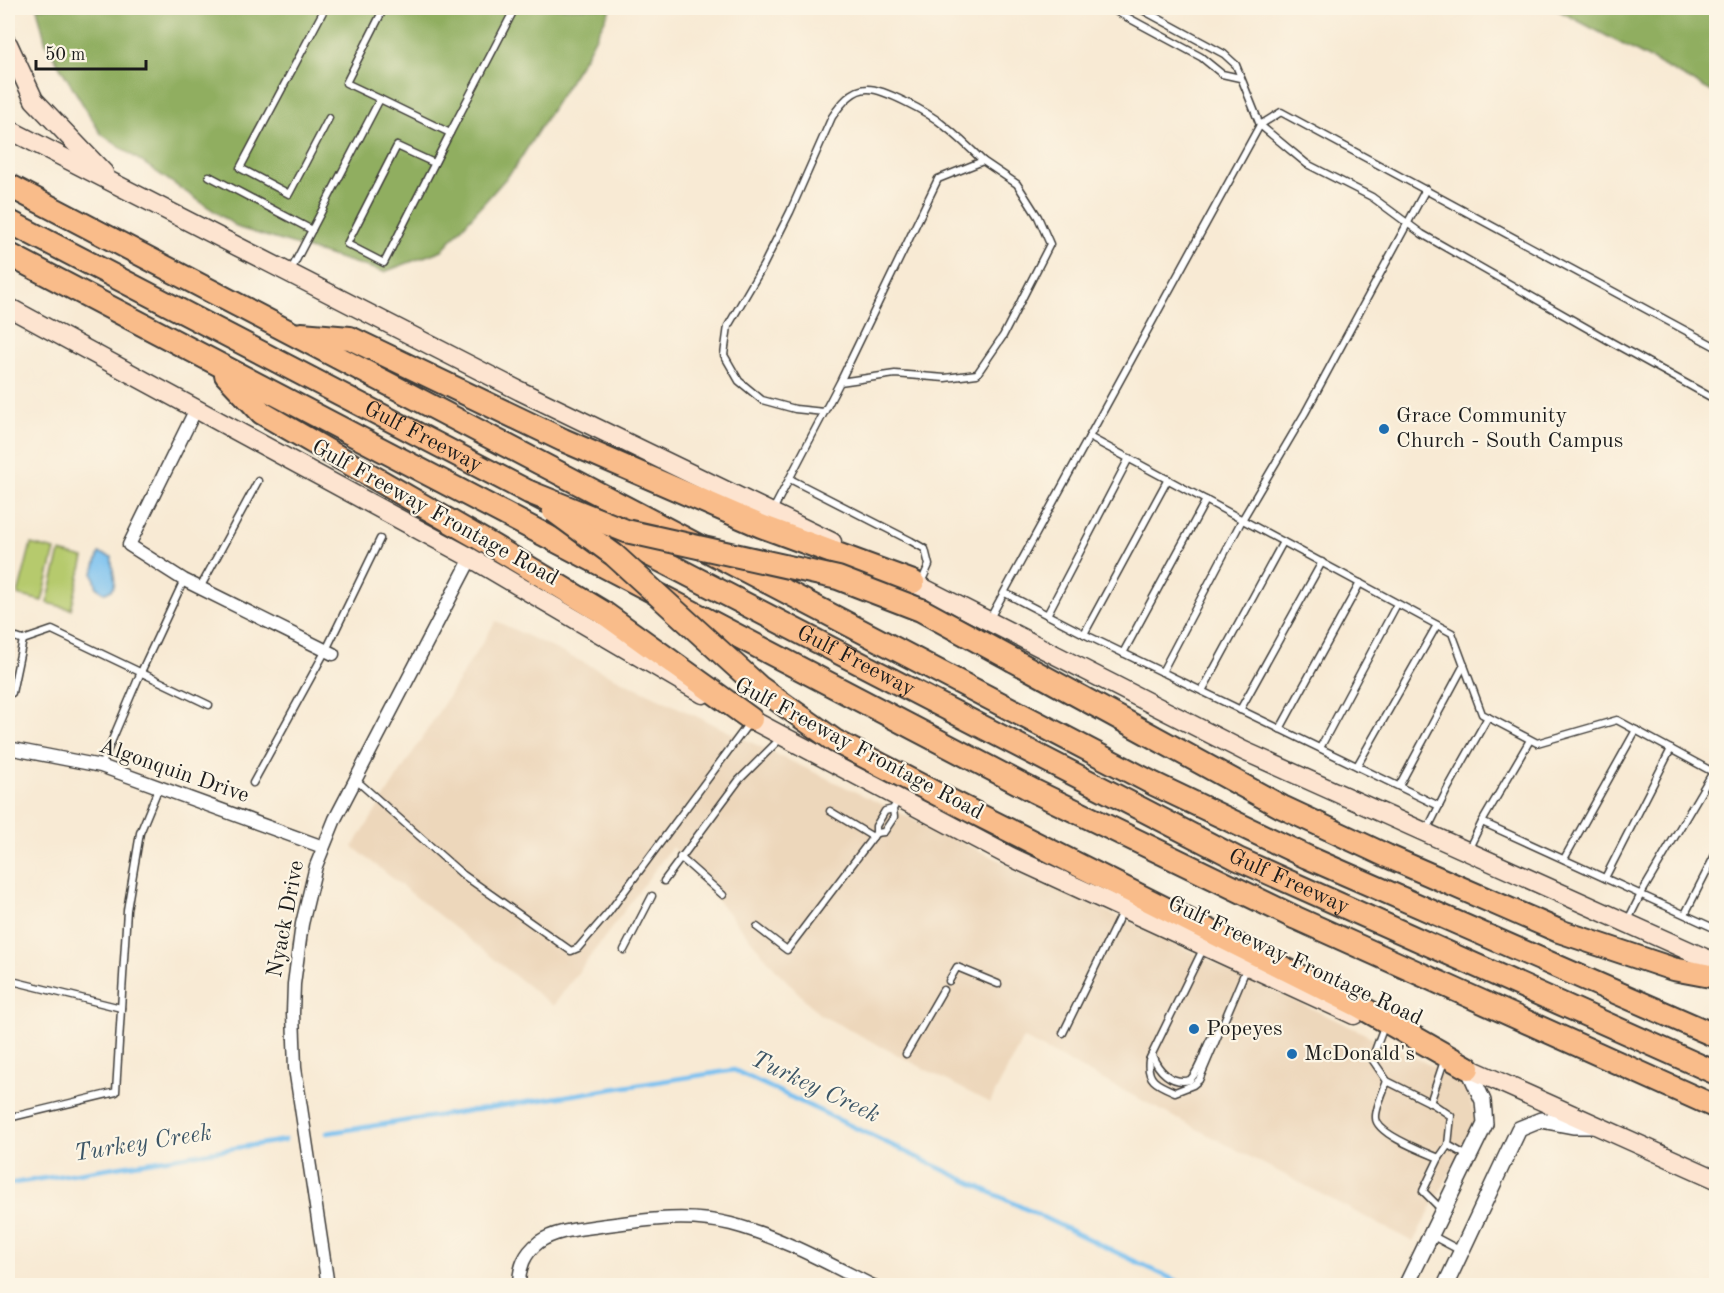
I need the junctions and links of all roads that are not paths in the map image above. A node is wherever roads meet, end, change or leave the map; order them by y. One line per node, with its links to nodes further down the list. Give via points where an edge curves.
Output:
1 (325, 8): 9 (lane, via 240,168 289,194)
2 (384, 8): 8 (lane, via 346,83)
3 (515, 8): 12 (lane)
4 (1110, 8): 7 (lane, via 1201,57 1222,74)
5 (1139, 8): 7 (lane, via 1224,54 1236,65)
6 (8, 44): 16 (main road, via 34,100)
7 (1240, 78): 10 (lane)
8 (380, 99): 12 (lane); 21 (lane)
9 (329, 118)
10 (1260, 125): 18 (lane, via 1281,112); 19 (lane, via 1307,164 1372,197); 34 (lane)
11 (8, 129): 16 (main road)
12 (450, 133): 14 (lane)
13 (983, 161): 30 (lane, via 938,179); 30 (lane, via 1017,184 1050,244 1003,336 977,374 945,378 895,374); 33 (lane, via 940,122 885,91 866,88 850,96 832,117 790,212 728,326 724,355 739,381 762,400)
14 (434, 163): 14 (lane, via 384,263 347,244 397,147)
15 (209, 176): 21 (lane)
16 (113, 183): 23 (main road)
17 (8, 185): 27 (highway, Gulf Freeway)
18 (1426, 189): 19 (lane); 28 (lane)
19 (1407, 222): 31 (lane); 42 (lane, via 1305,413)
20 (12, 223): 39 (highway, Gulf Freeway)
21 (312, 230): 23 (lane)
22 (8, 254): 29 (highway, Gulf Freeway)
23 (289, 274): 41 (main road)
24 (8, 307): 26 (main road, Gulf Freeway Frontage Road)
25 (8, 321): 26 (main road)
26 (41, 324): 32 (main road, Gulf Freeway Frontage Road)
27 (290, 333): 48 (highway, via 350,338 563,440 750,522); 118 (highway, Gulf Freeway, via 1154,784 1307,857)
28 (1716, 347)
29 (215, 363): 69 (highway, via 262,413 604,614); 126 (highway, Gulf Freeway, via 1034,791 1296,918)
30 (840, 382): 33 (lane)
31 (1716, 400)
32 (196, 409): 45 (main road, Gulf Freeway Frontage Road); 47 (street, via 129,544)
33 (824, 412): 36 (lane)
34 (1089, 437): 35 (lane); 51 (lane)
35 (1129, 458): 37 (lane); 53 (lane)
36 (790, 479): 41 (lane); 48 (lane, via 925,549 929,565)
37 (1168, 479): 40 (lane); 56 (lane)
38 (258, 480): 50 (lane)
39 (529, 492): 109 (highway, bridge, via 626,531 838,578 921,610 1282,807 1387,856 1559,931 1673,969); 122 (highway, bridge, via 614,555 759,687 835,741 1359,1006); 123 (highway, Gulf Freeway, bridge, via 1238,859)
40 (1206, 500): 42 (lane); 60 (lane)
41 (772, 513): 48 (main road)
42 (1242, 520): 44 (lane); 63 (lane)
43 (380, 539): 59 (lane)
44 (1283, 542): 46 (lane); 64 (lane)
45 (471, 558): 69 (main road, Gulf Freeway Frontage Road); 80 (street, Nyack Drive)
46 (1322, 562): 49 (lane); 67 (lane)
47 (183, 580): 50 (street); 62 (lane)
48 (916, 583): 54 (main road)
49 (1360, 583): 52 (lane); 70 (lane)
50 (199, 588): 59 (street)
51 (1005, 593): 53 (lane); 54 (lane)
52 (1397, 604): 55 (lane); 75 (lane)
53 (1047, 615): 56 (lane)
54 (989, 620): 88 (main road, via 1244,751)
55 (1437, 625): 61 (lane, via 1452,633); 78 (lane)
56 (1084, 634): 60 (lane)
57 (8, 635): 58 (lane)
58 (23, 640): 62 (lane, via 52,630); 65 (lane)
59 (329, 652): 81 (lane)
60 (1123, 653): 63 (lane)
61 (1464, 665): 68 (lane, via 1482,714); 82 (lane)
62 (141, 672): 66 (lane); 77 (lane)
63 (1162, 672): 64 (lane)
64 (1203, 691): 67 (lane)
65 (12, 693)
66 (209, 705)
67 (1240, 710): 70 (lane)
68 (1488, 717): 73 (lane); 85 (lane)
69 (751, 719): 72 (main road, Gulf Freeway Frontage Road); 80 (lane, via 609,912 571,951 462,874)
70 (1280, 729): 75 (lane)
71 (1636, 730): 73 (lane, via 1617,720 1537,743); 76 (lane); 94 (lane)
72 (782, 736): 84 (main road, Gulf Freeway Frontage Road); 93 (lane, via 739,780)
73 (1530, 740): 87 (lane)
74 (8, 748): 77 (street, Algonquin Drive)
75 (1320, 748): 78 (lane)
76 (1671, 749): 79 (lane); 95 (lane)
77 (101, 766): 83 (street, Algonquin Drive)
78 (1357, 766): 82 (lane)
79 (1715, 770): 97 (lane)
80 (356, 779): 90 (street, Nyack Drive)
81 (253, 783)
82 (1399, 786): 85 (lane)
83 (159, 787): 90 (street, Algonquin Drive); 114 (lane, via 140,832 127,910)
84 (896, 803): 89 (lane, via 885,811); 89 (lane, via 894,817 884,832); 100 (main road, Gulf Freeway Frontage Road)
85 (1439, 806): 88 (lane)
86 (830, 811): 89 (lane)
87 (1482, 822): 91 (lane); 94 (lane)
88 (1426, 833): 91 (main road)
89 (875, 835): 103 (lane, via 787,950)
90 (323, 846): 136 (street, Nyack Drive, via 302,924 292,1013 295,1068)
91 (1467, 851): 102 (main road)
92 (1716, 853): 101 (lane)
93 (680, 857): 96 (lane); 98 (lane)
94 (1564, 859): 95 (lane)
95 (1605, 878): 97 (lane)
96 (664, 881)
97 (1641, 894): 101 (lane); 102 (lane)
98 (723, 895)
99 (652, 896): 106 (lane)
100 (1124, 909): 105 (main road, Gulf Freeway Frontage Road); 117 (lane)
101 (1685, 914): 104 (lane)
102 (1627, 923): 107 (main road)
103 (757, 927)
104 (1716, 929)
105 (1204, 946): 108 (main road, Gulf Freeway Frontage Road); 120 (lane)
106 (624, 950)
107 (1716, 963)
108 (1248, 966): 115 (lane); 116 (main road, Gulf Freeway Frontage Road)
109 (1716, 977)
110 (8, 980): 114 (lane)
111 (949, 981): 112 (lane, via 957,967)
112 (998, 984)
113 (943, 990): 119 (lane)
114 (121, 1008): 127 (lane, via 116,1092)
115 (1221, 1028): 120 (lane, via 1214,1032 1190,1080 1180,1081 1165,1074); 120 (lane, via 1199,1080 1183,1090 1175,1092 1156,1085 1148,1067)
116 (1383, 1029): 121 (main road, Gulf Freeway Frontage Road); 124 (lane, via 1372,1059)
117 (1063, 1033)
118 (1716, 1036)
119 (906, 1054)
120 (1152, 1055)
121 (1445, 1057): 122 (main road, Gulf Freeway Frontage Road); 125 (lane)
122 (1468, 1068): 128 (main road, Gulf Freeway Frontage Road); 130 (street, via 1484,1101 1485,1124)
123 (1716, 1073)
124 (1387, 1081): 125 (lane); 131 (lane, via 1376,1118 1379,1128)
125 (1430, 1103): 129 (lane, via 1451,1116)
126 (1716, 1107)
127 (8, 1118)
128 (1598, 1126): 132 (main road, Gulf Freeway Frontage Road); 135 (street, via 1541,1120 1519,1129)
129 (1448, 1145): 130 (lane); 131 (lane)
130 (1469, 1157): 133 (street)
131 (1439, 1158): 133 (lane, via 1423,1191)
132 (1716, 1179)
133 (1443, 1210): 134 (street)
134 (1431, 1235): 135 (lane); 139 (street)
135 (1461, 1251): 140 (street)
136 (328, 1286)
137 (519, 1286): 138 (street, via 520,1268 540,1241 567,1231 649,1219 688,1218 729,1224 768,1236)
138 (873, 1286)
139 (1406, 1286)
140 (1445, 1286)

